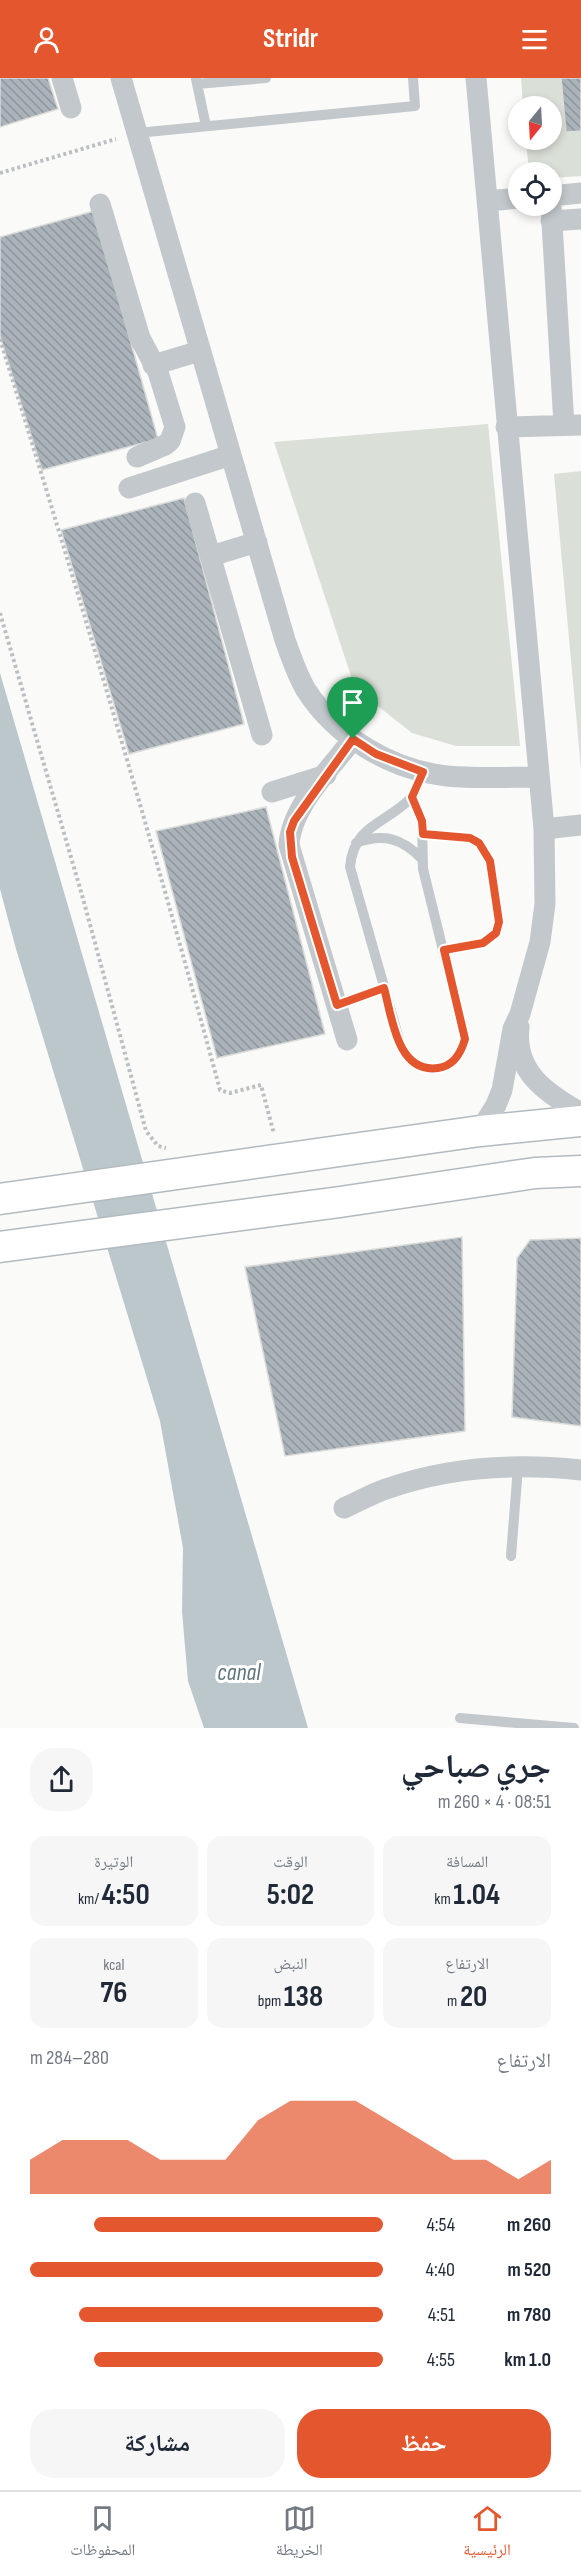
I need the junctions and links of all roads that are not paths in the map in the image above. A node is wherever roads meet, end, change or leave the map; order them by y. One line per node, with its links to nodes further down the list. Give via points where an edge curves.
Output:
1 (62, 78): 7 (street)
2 (121, 78): 9 (street)
3 (266, 78): 6 (lane)
4 (413, 78): 8 (lane, via 415,106)
5 (476, 78): 13 (street)
6 (196, 81): 8 (lane)
7 (70, 108)
8 (206, 126): 9 (lane)
9 (137, 133): 18 (street)
10 (581, 194): 11 (street)
11 (562, 195)
12 (508, 199): 13 (street)
13 (488, 201): 21 (street)
14 (100, 204): 19 (street, via 140,338)
15 (562, 215): 17 (street)
16 (551, 216): 20 (street)
17 (581, 219)
18 (200, 351): 19 (street); 22 (street)
19 (153, 365): 23 (street, via 174,420 174,434 165,445)
20 (572, 425): 21 (street)
21 (506, 427): 32 (street)
22 (231, 455): 24 (street); 26 (street)
23 (137, 457)
24 (129, 488)
25 (195, 503): 27 (street)
26 (257, 542): 27 (street); 29 (street, via 294,666 323,712)
27 (211, 556): 28 (street)
28 (262, 735)
29 (353, 739): 30 (street, via 376,754); 31 (street)
30 (423, 772): 32 (street); 34 (lane)
31 (326, 775): 33 (street); 42 (street, via 294,821 290,845)
32 (539, 777): 36 (street)
33 (272, 792)
34 (412, 797): 37 (lane); 38 (lane, via 366,830)
35 (581, 825): 36 (street)
36 (544, 829): 41 (street, via 540,942)
37 (423, 834): 39 (lane); 40 (lane, via 470,838 479,843 490,861 499,922 496,933 483,943)
38 (356, 843): 39 (lane, via 370,838 399,840); 40 (lane, via 350,867 401,1046 407,1058 429,1069 453,1062 465,1039)
39 (422, 859): 40 (lane)
40 (444, 950)
41 (520, 1014): 43 (street, via 520,1053 528,1071 539,1086); 45 (street, via 509,1044 502,1090)
42 (347, 1040)
43 (581, 1113)
44 (581, 1120): 45 (main road)
45 (480, 1131): 47 (main road)
46 (581, 1171): 48 (main road, via 535,1173)
47 (0, 1199)
48 (0, 1247)
49 (518, 1467): 50 (street); 51 (street, via 428,1477 384,1489); 52 (lane)
50 (581, 1470)
51 (344, 1508)
52 (511, 1556)
53 (460, 1718): 54 (lane)
54 (574, 1728)

